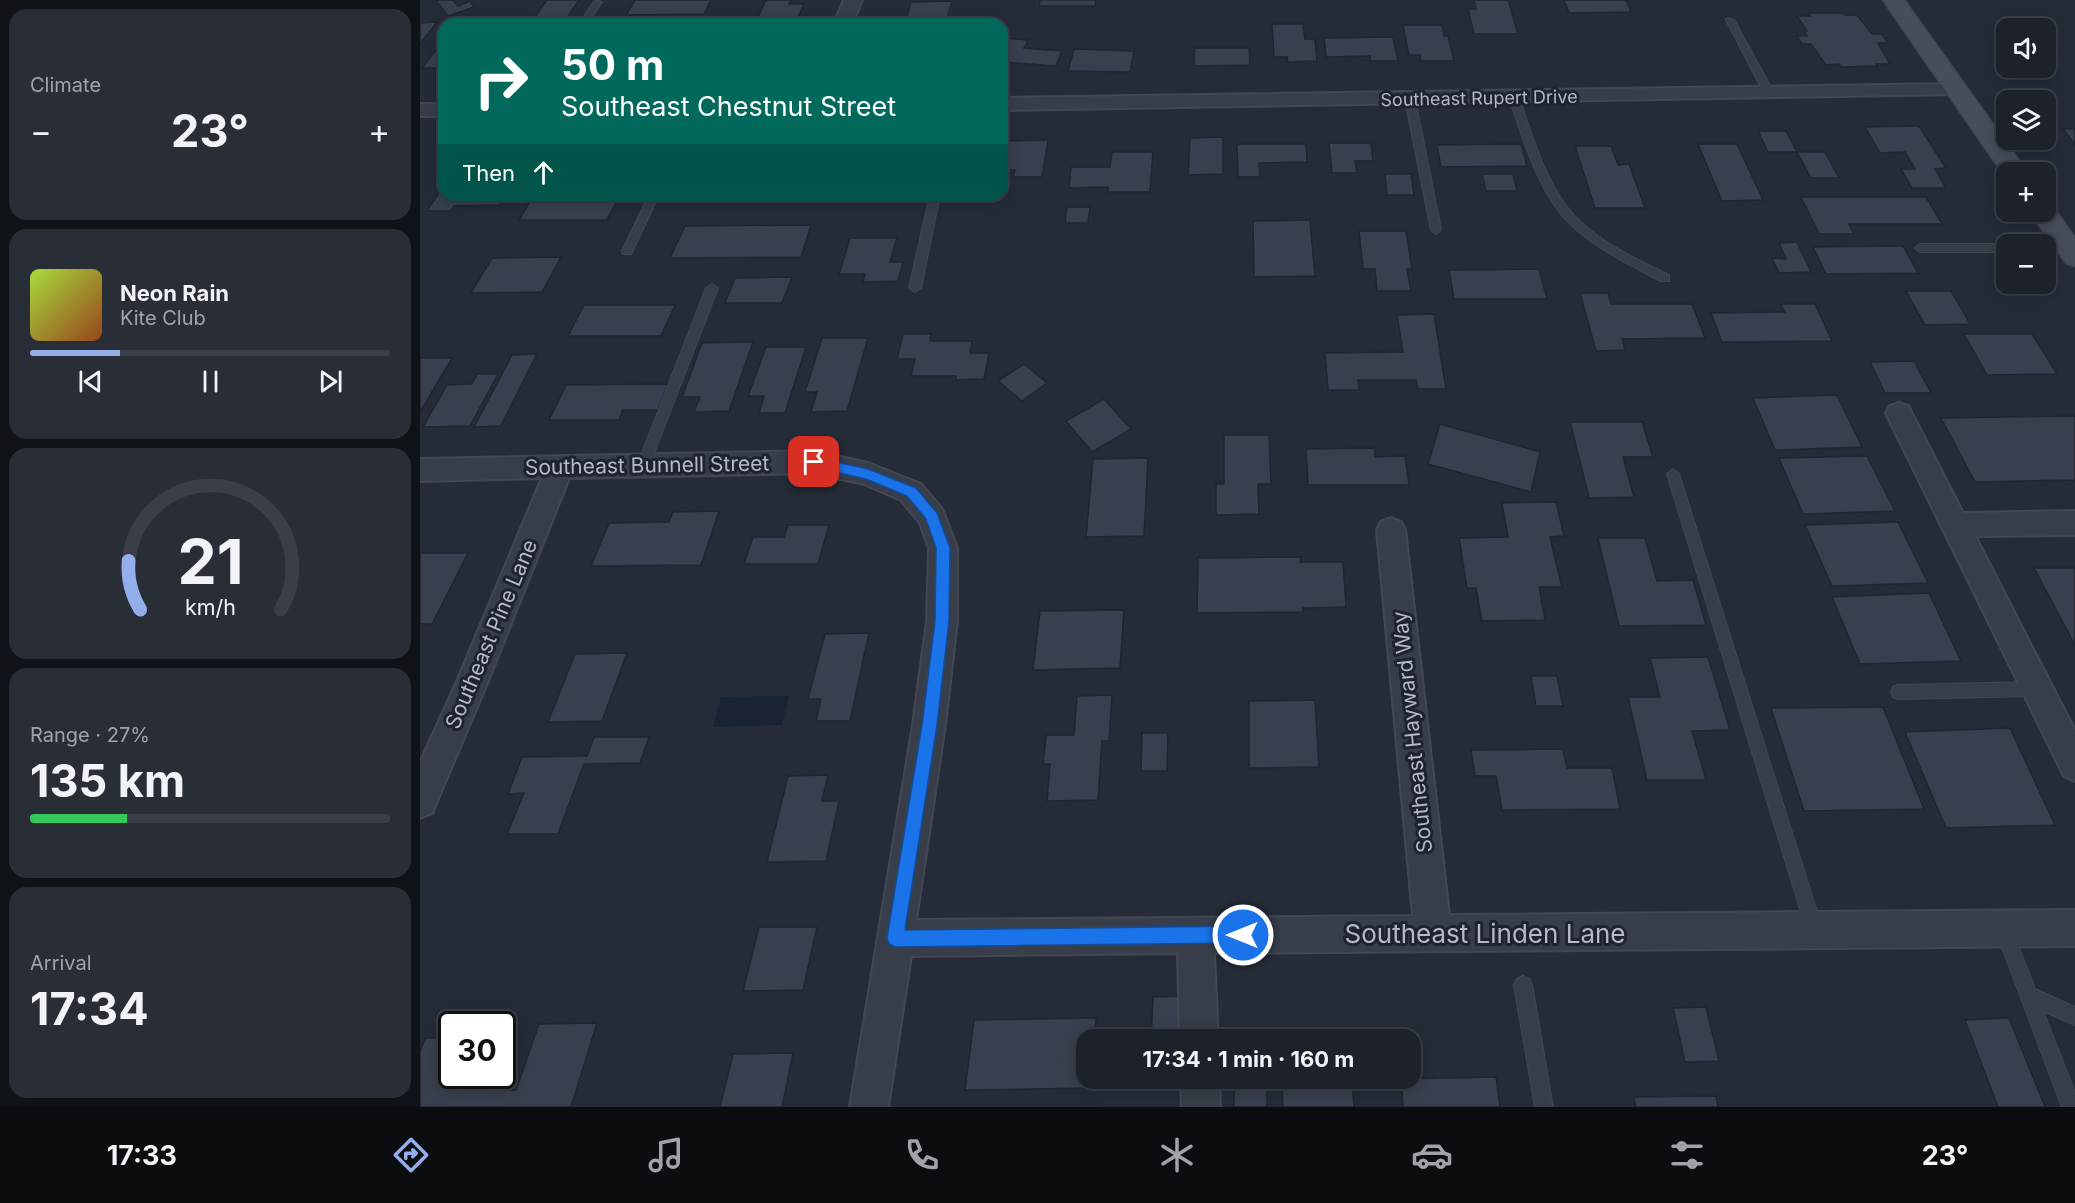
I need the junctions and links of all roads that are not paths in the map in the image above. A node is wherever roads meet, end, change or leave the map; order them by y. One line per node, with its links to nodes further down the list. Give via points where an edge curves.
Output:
1 (853, 0): 5 (street)
2 (1893, 0): 7 (street)
3 (598, 2): 4 (lane)
4 (587, 18)
5 (846, 18)
6 (1730, 20): 8 (lane)
7 (1956, 90): 8 (street, Southeast Rupert Drive); 14 (street)
8 (1768, 93): 9 (street, Southeast Rupert Drive)
9 (1514, 98): 10 (street, Southeast Rupert Drive); 23 (lane, via 1547,183 1573,220 1618,255)
10 (1410, 99): 11 (street, Southeast Rupert Drive); 18 (lane)
11 (1008, 104)
12 (420, 110): 13 (street)
13 (438, 110)
14 (2008, 162)
15 (651, 201): 21 (lane)
16 (934, 201): 25 (lane)
17 (2048, 222): 22 (street)
18 (1436, 230)
19 (1920, 248): 20 (lane)
20 (1996, 248)
21 (627, 251)
22 (2063, 251)
23 (1665, 278)
24 (712, 288): 27 (lane)
25 (915, 288)
26 (1899, 413): 32 (street)
27 (643, 466): 28 (street, Southeast Bunnell Street); 43 (street, Southeast Bunnell Street, via 814,462 868,474 912,492 932,517 943,548 941,632)
28 (560, 467): 29 (street, Southeast Bunnell Street); 37 (street, Southeast Pine Lane)
29 (420, 470)
30 (1673, 474): 40 (lane)
31 (2075, 523): 32 (street)
32 (1955, 525): 34 (street)
33 (1391, 530): 41 (street, Southeast Hayward Way)
34 (2037, 689): 35 (lane); 36 (street)
35 (1898, 692)
36 (2075, 765)
37 (420, 801)
38 (2075, 928): 39 (street, Southeast Linden Lane)
39 (2003, 929): 40 (street, Southeast Linden Lane); 45 (lane)
40 (1815, 930): 41 (street, Southeast Linden Lane)
41 (1433, 934): 42 (street, Southeast Linden Lane)
42 (1195, 935): 43 (street, Southeast Linden Lane); 47 (street)
43 (895, 938): 49 (street)
44 (1523, 985): 51 (lane)
45 (2028, 995): 46 (lane); 52 (lane)
46 (2075, 1016)
47 (1199, 1029)
48 (1201, 1089): 50 (street)
49 (869, 1107)
50 (1202, 1107)
51 (1544, 1107)
52 (2071, 1107)

